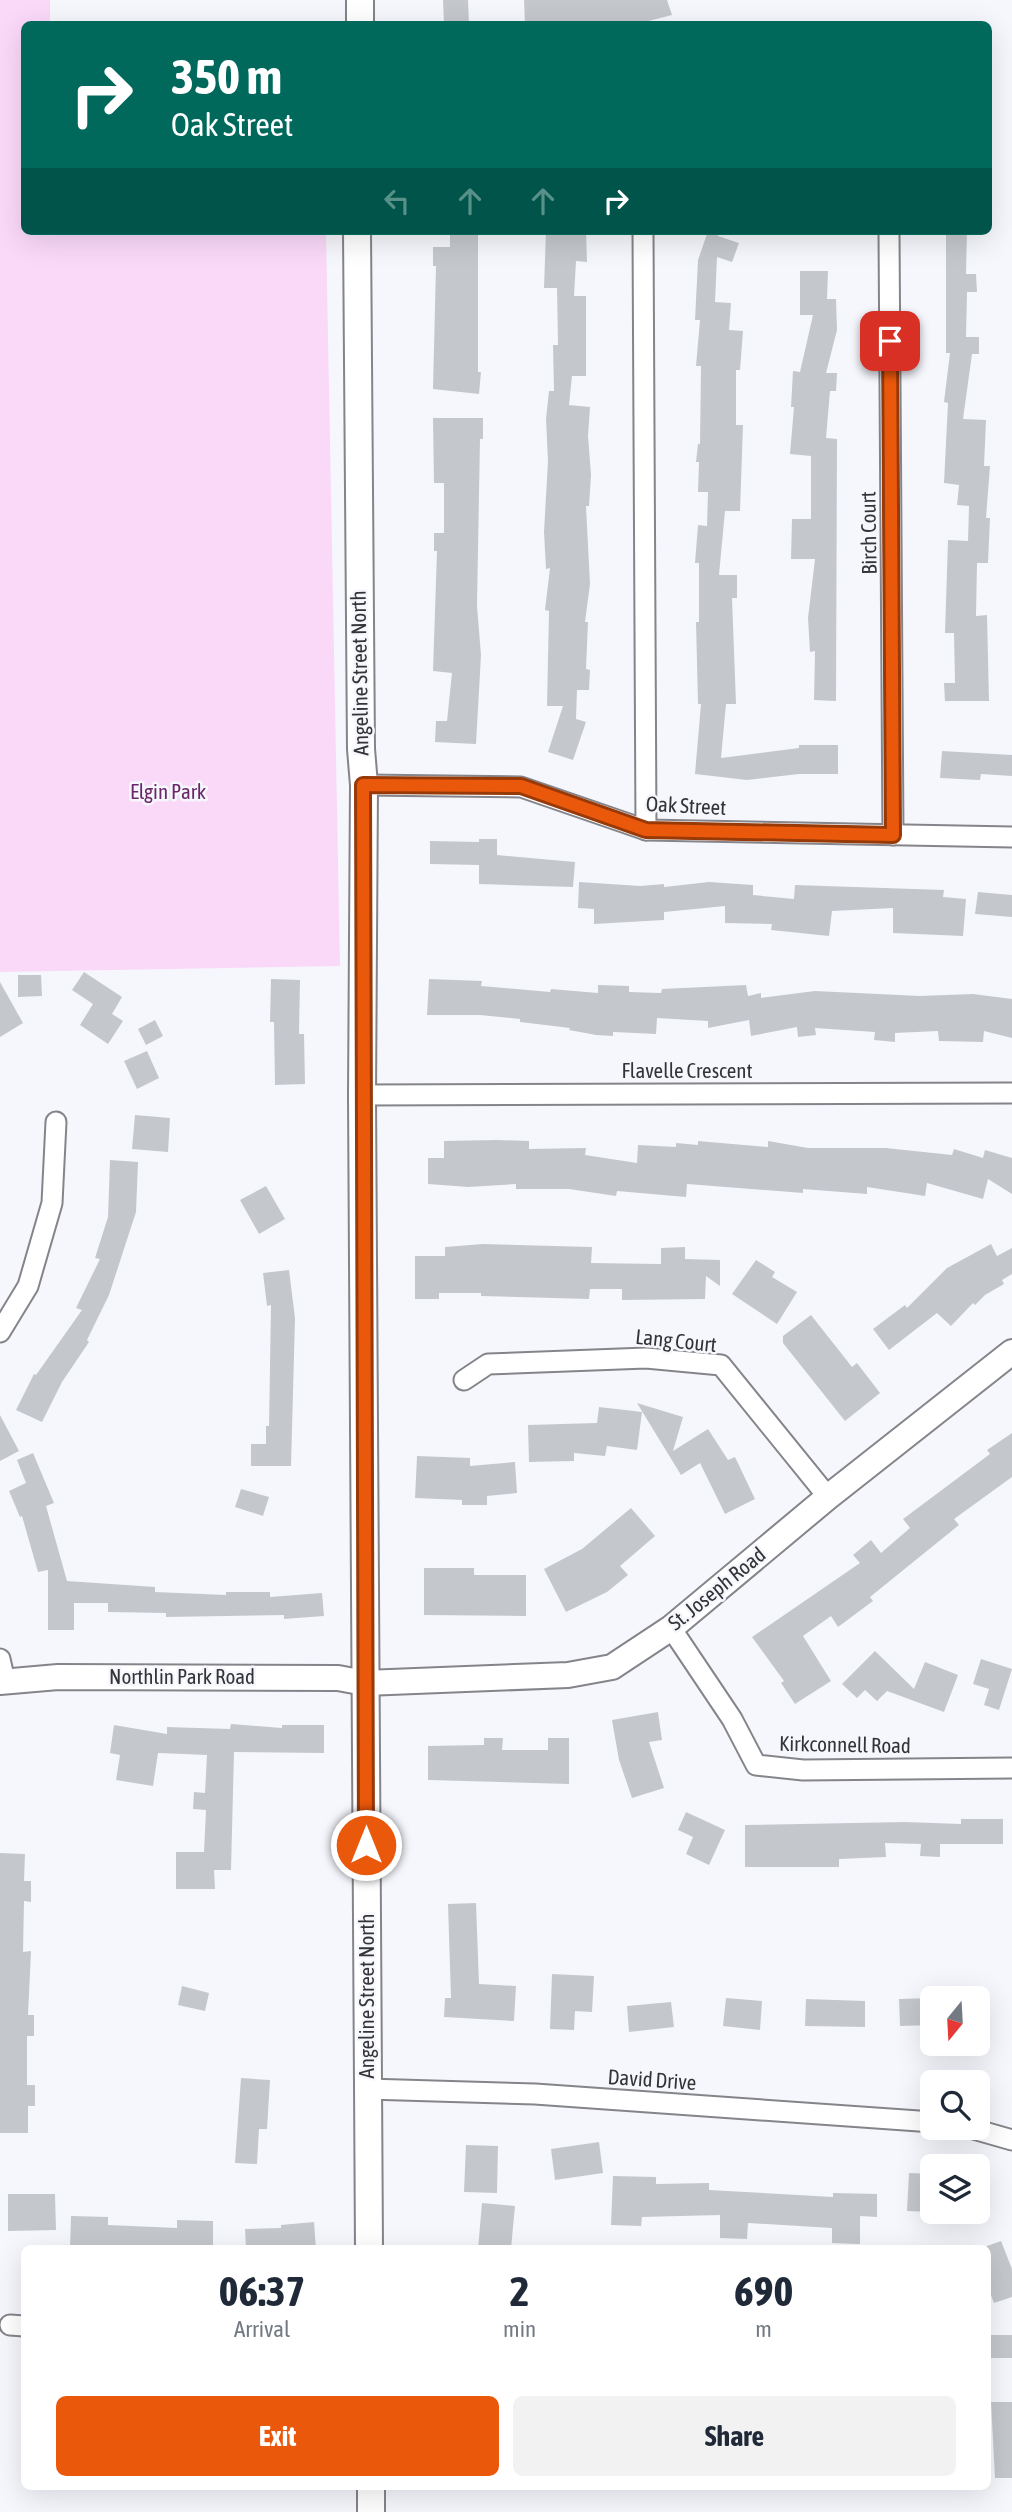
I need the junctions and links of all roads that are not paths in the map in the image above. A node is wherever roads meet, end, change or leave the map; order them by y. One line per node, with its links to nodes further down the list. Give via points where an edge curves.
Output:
1 (360, 0): 2 (main road)
2 (360, 21)
3 (357, 235): 6 (main road, Angeline Street North)
4 (643, 235): 7 (street)
5 (889, 235): 8 (street, Birch Court)
6 (363, 785): 7 (street, Oak Street, via 521,786); 11 (main road, Angeline Street North)
7 (646, 830): 8 (street, Oak Street)
8 (893, 835): 9 (street, Oak Street)
9 (1012, 837)
10 (1012, 1093): 11 (street, Flavelle Crescent)
11 (362, 1095): 19 (main road, Angeline Street North)
12 (56, 1122): 13 (street, via 52,1203 28,1286)
13 (0, 1332)
14 (1011, 1355): 16 (street, St. Joseph Road)
15 (464, 1380): 16 (street, Lang Court, via 488,1364 646,1358 721,1366)
16 (828, 1497): 17 (street, St. Joseph Road)
17 (671, 1628): 19 (street, St. Joseph Road, via 612,1667 568,1675); 20 (street, Kirkconnell Road, via 732,1719 756,1765 803,1770)
18 (2, 1674): 19 (street, Northlin Park Road, via 338,1678)
19 (365, 1683): 21 (main road, Angeline Street North)
20 (1012, 1768)
21 (367, 2089): 22 (street, David Drive, via 535,2094); 25 (main road, Angeline Street North)
22 (920, 2121)
23 (990, 2134): 24 (street)
24 (1012, 2140)
25 (369, 2245)
26 (371, 2490): 27 (main road)
27 (371, 2512)

